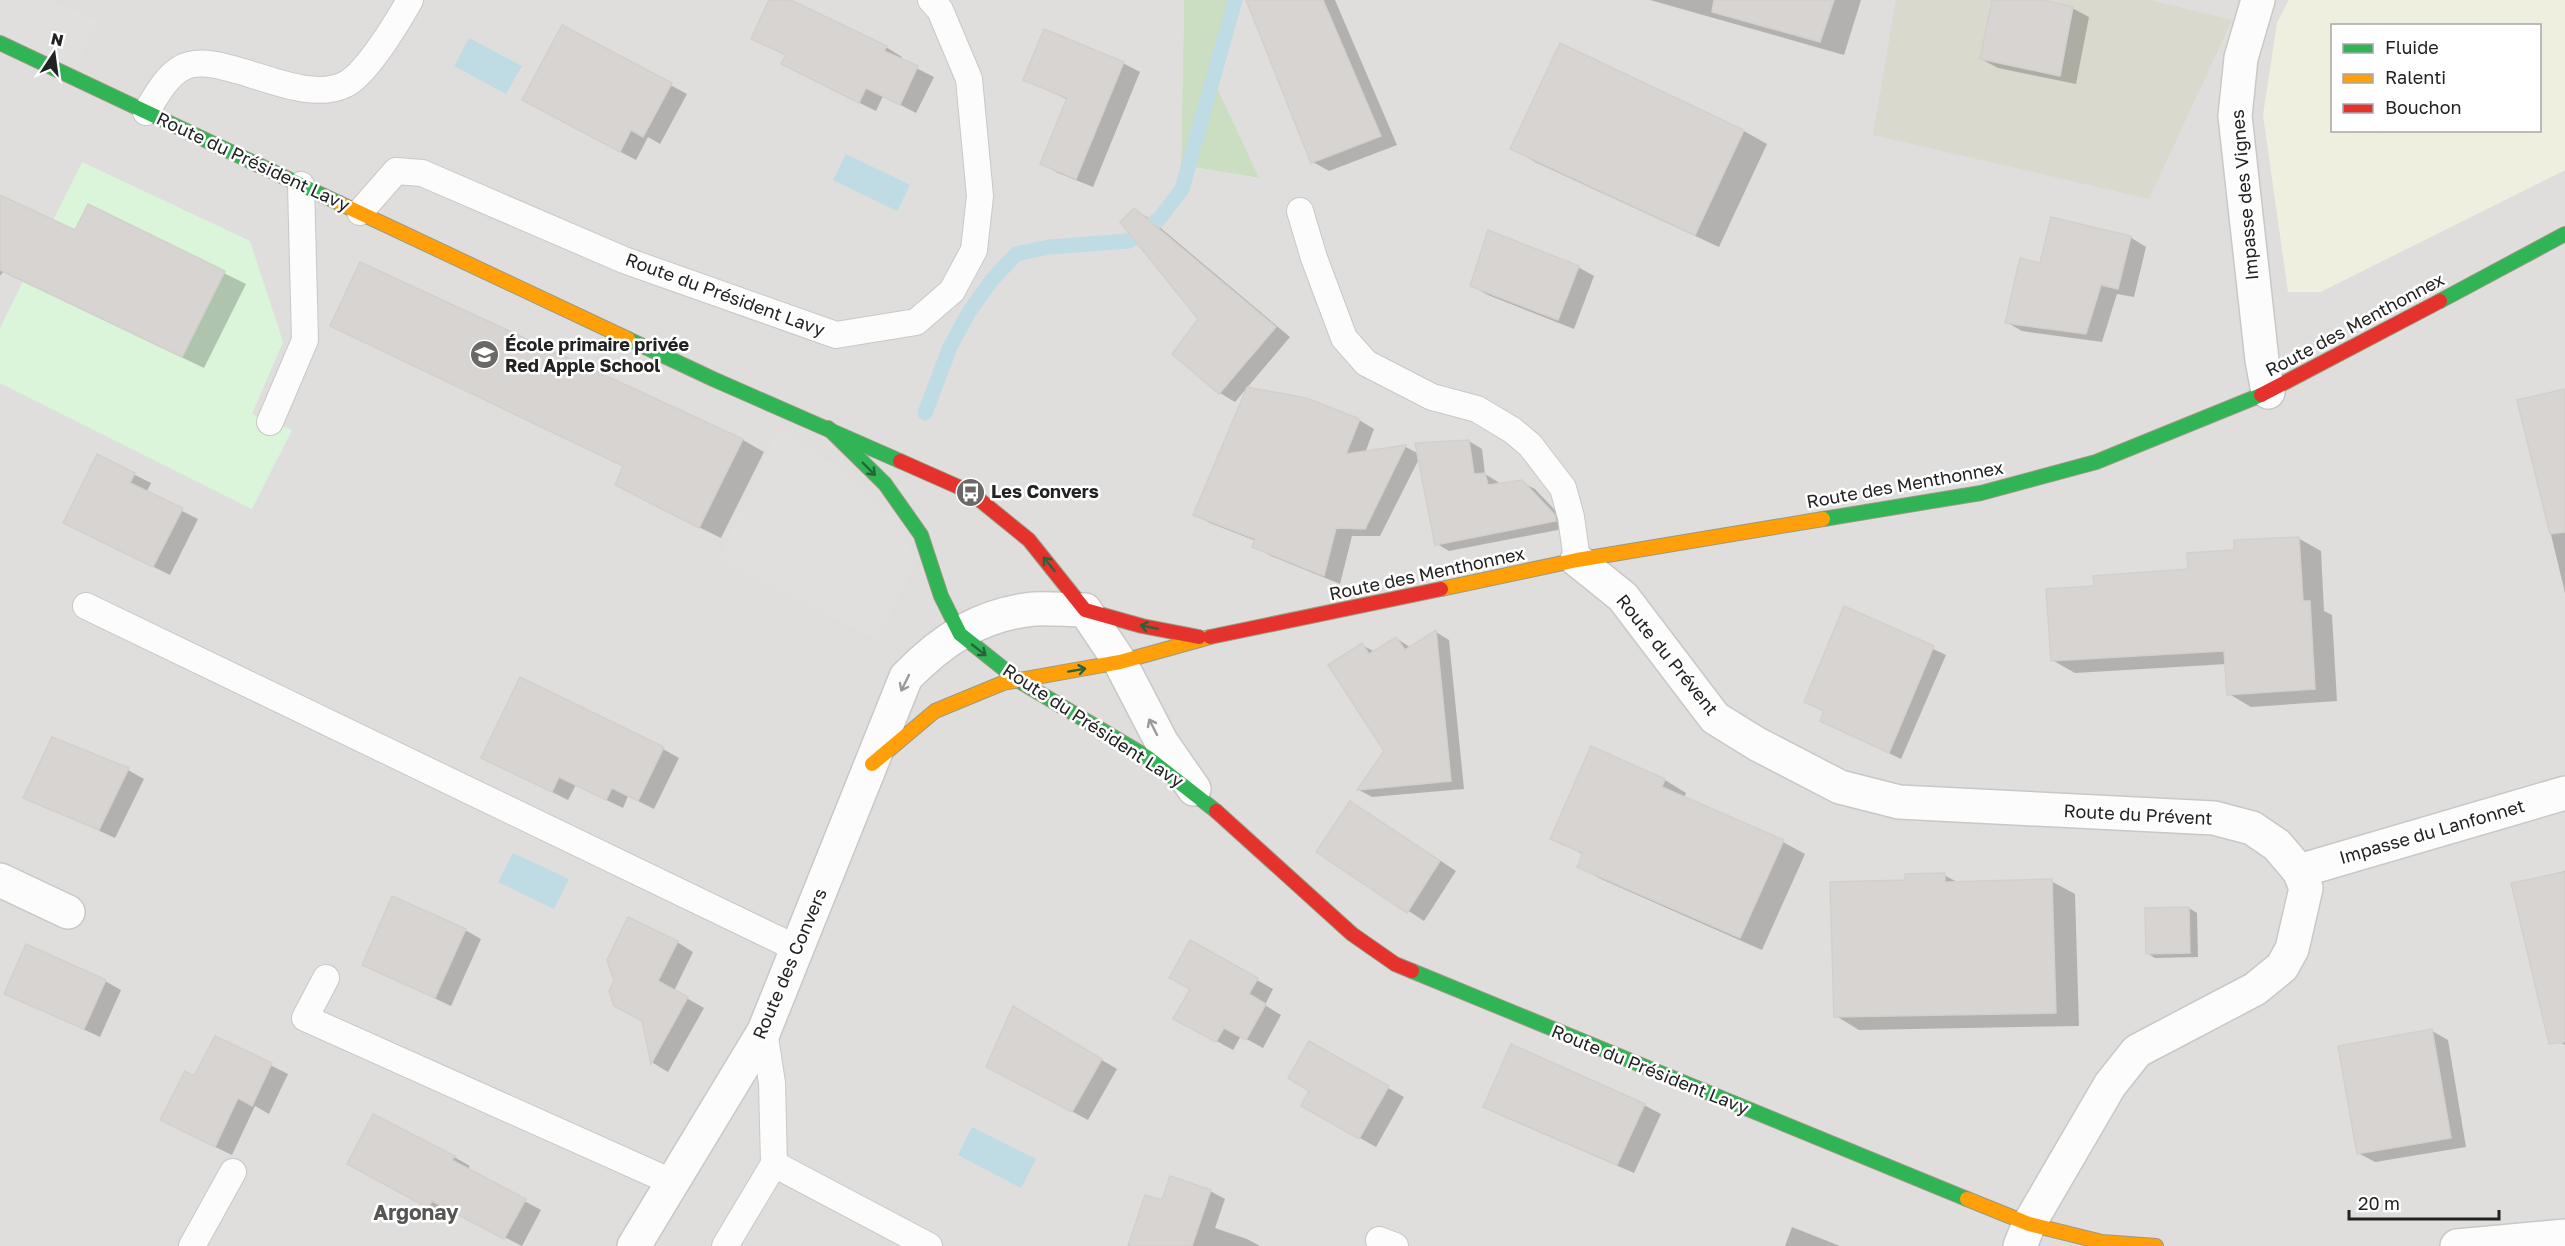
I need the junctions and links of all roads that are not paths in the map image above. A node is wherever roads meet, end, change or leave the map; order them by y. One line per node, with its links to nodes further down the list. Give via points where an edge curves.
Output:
1 (410, 0): 5 (lane, Route du Président Lavy, via 361,71 345,84 322,90 279,84 201,63 180,68)
2 (931, 0): 7 (lane, Route du Président Lavy, via 940,10 969,80 980,196 974,250 951,291 916,322 836,335 624,260 422,173 396,171)
3 (2257, 0): 10 (street, Impasse des Vignes, via 2241,58 2235,116)
4 (0, 43): 5 (street, Route du Président Lavy)
5 (146, 112): 6 (street, Route du Président Lavy)
6 (301, 185): 7 (street, Route du Président Lavy); 11 (lane, via 305,340)
7 (360, 212): 12 (street, Route du Président Lavy, via 713,379)
8 (1300, 212): 13 (lane, via 1344,338 1366,363 1432,397 1477,409 1530,445 1563,488)
9 (2565, 234): 10 (street, Route des Menthonnex)
10 (2268, 392): 13 (street, Route des Menthonnex, via 2096,462 1981,493)
11 (270, 422)
12 (828, 428): 15 (street, Route du Président Lavy, one-way to 12, via 1029,540 970,492); 16 (street, Route du Président Lavy, one-way to 16, via 885,484 921,535 941,596)
13 (1577, 560): 17 (street, Route des Menthonnex); 23 (street, Route du Prévent, via 1623,597 1714,718 1840,787 1899,802 2214,818 2252,828 2277,845)
14 (86, 606): 26 (lane)
15 (1085, 610): 16 (street, Route des Convers, via 1033,609 977,622); 17 (street, Route des Menthonnex, one-way to 15); 18 (street, Route du Président Lavy)
16 (960, 634): 19 (street, Route du Président Lavy, one-way to 19); 20 (street, Route des Convers, one-way to 20, via 929,654 906,677)
17 (1207, 638): 18 (street, Route des Menthonnex)
18 (1120, 662): 19 (street, Route des Menthonnex, one-way to 18); 22 (street, Route du Président Lavy, one-way to 18, via 1161,743)
19 (1019, 681): 20 (street, Route des Convers, via 1003,683 935,711); 22 (street, Route du Président Lavy, via 1147,758)
20 (872, 764): 26 (street, Route des Convers)
21 (2565, 792): 23 (street, Impasse du Lanfonnet)
22 (1197, 794): 32 (street, Route du Président Lavy, via 1352,933 1395,964)
23 (2299, 871): 32 (street, via 2306,888 2292,949 2282,967 2255,988 2137,1051 2110,1085)
24 (0, 880): 25 (street)
25 (68, 912)
26 (798, 949): 28 (street, Route des Convers)
27 (326, 978): 31 (lane, via 305,1018)
28 (765, 1031): 29 (lane, via 772,1083); 31 (street, Route des Convers)
29 (774, 1164): 36 (lane); 37 (lane)
30 (233, 1172): 34 (lane)
31 (674, 1183): 35 (street, Route des Convers)
32 (2024, 1235): 38 (street, Route du Président Lavy)
33 (2565, 1236): 39 (street)
34 (192, 1246)
35 (634, 1246)
36 (725, 1246)
37 (929, 1246)
38 (2156, 1246)
39 (2457, 1246)

